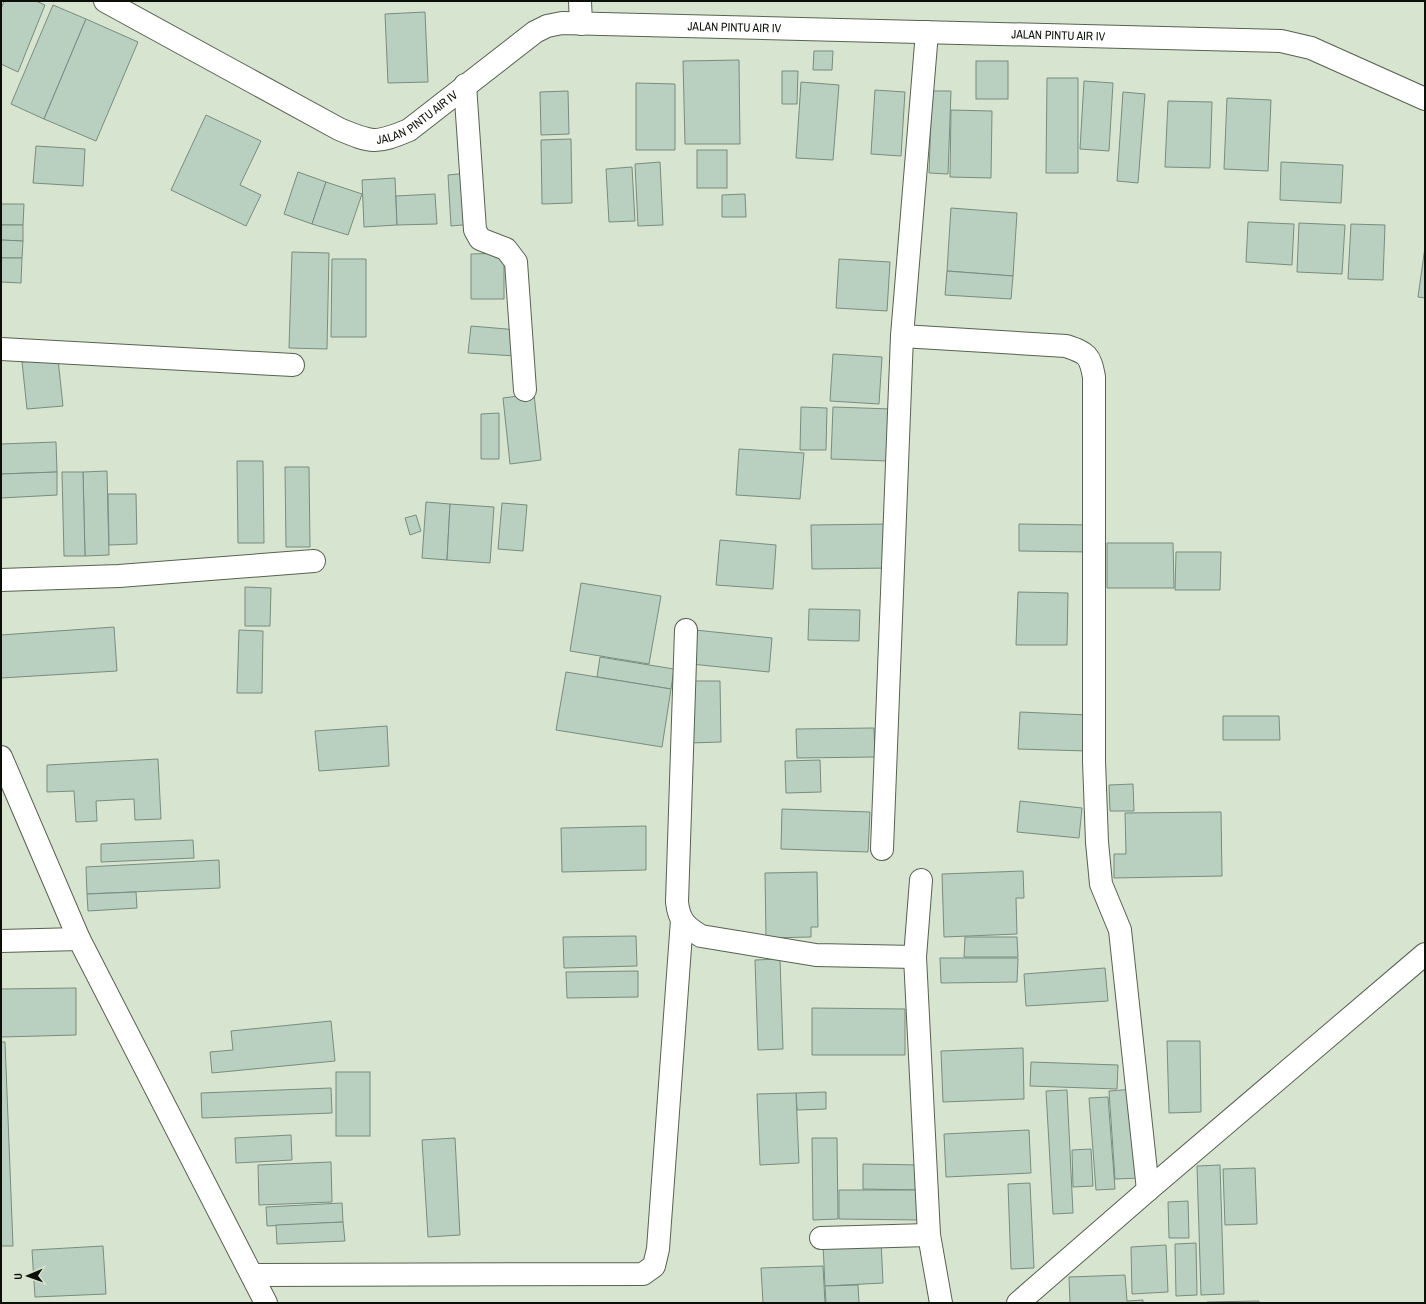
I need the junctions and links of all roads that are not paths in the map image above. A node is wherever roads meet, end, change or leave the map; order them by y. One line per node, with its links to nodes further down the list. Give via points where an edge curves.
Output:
1 (105, 1): 5 (street, JALAN PINTU AIR IV, via 332,126 362,139 386,139 409,130)
2 (580, 1): 3 (street)
3 (581, 24): 4 (street, JALAN PINTU AIR IV); 5 (street, JALAN PINTU AIR IV, via 562,23 547,26)
4 (927, 32): 6 (street, JALAN PINTU AIR IV, via 1281,41 1311,48); 7 (street)
5 (465, 85): 10 (street, via 475,230 480,239 506,249 516,262)
6 (1425, 99)
7 (902, 336): 15 (street); 22 (street, via 1066,346 1082,352 1092,365 1094,761 1097,842 1101,884 1120,930)
8 (1, 349): 9 (street)
9 (293, 365)
10 (525, 390)
11 (314, 561): 12 (street, via 119,576)
12 (1, 580)
13 (686, 630): 17 (street, via 677,902)
14 (1, 757): 18 (street)
15 (882, 848)
16 (922, 880): 21 (street)
17 (682, 920): 21 (street, via 690,929 702,936 809,954); 25 (street, via 658,1249 654,1266 643,1274)
18 (79, 939): 19 (street); 25 (street)
19 (1, 941)
20 (1425, 954): 22 (street)
21 (915, 957): 23 (street)
22 (1148, 1190): 26 (street)
23 (929, 1235): 24 (street); 28 (street)
24 (821, 1238)
25 (252, 1275): 27 (street)
26 (1028, 1299)
27 (266, 1303)
28 (940, 1303)

